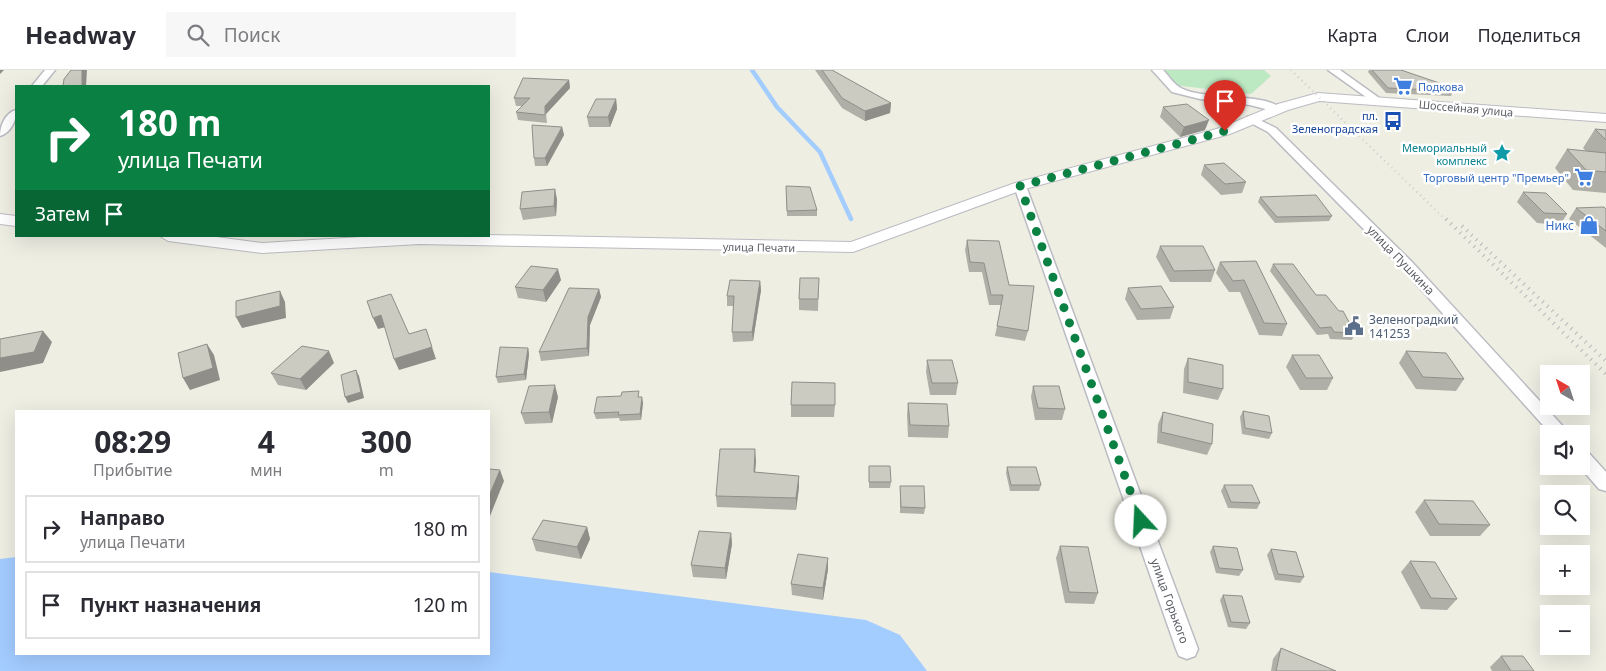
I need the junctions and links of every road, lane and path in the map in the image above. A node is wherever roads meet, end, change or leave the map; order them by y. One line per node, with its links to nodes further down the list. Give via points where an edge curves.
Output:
1 (50, 70): 4 (street)
2 (1156, 70): 7 (street, via 1176,90)
3 (1333, 70): 6 (street)
4 (38, 85)
5 (1326, 97): 6 (street, Шоссейная улица); 7 (street, улица Печати)
6 (1377, 100): 9 (street, Шоссейная улица)
7 (1277, 109): 10 (street, улица Печати)
8 (15, 114): 11 (street)
9 (1606, 118)
10 (1251, 119): 12 (street, улица Печати, via 1225,131); 16 (street, улица Пушкина, via 1272,130 1407,265)
11 (0, 133)
12 (1020, 186): 15 (street, улица Печати, via 853,247 419,239 262,248); 19 (street, улица Горького)
13 (0, 219): 14 (street)
14 (15, 221)
15 (176, 237)
16 (1553, 425)
17 (1590, 466): 18 (street)
18 (1606, 484)
19 (1187, 649)

